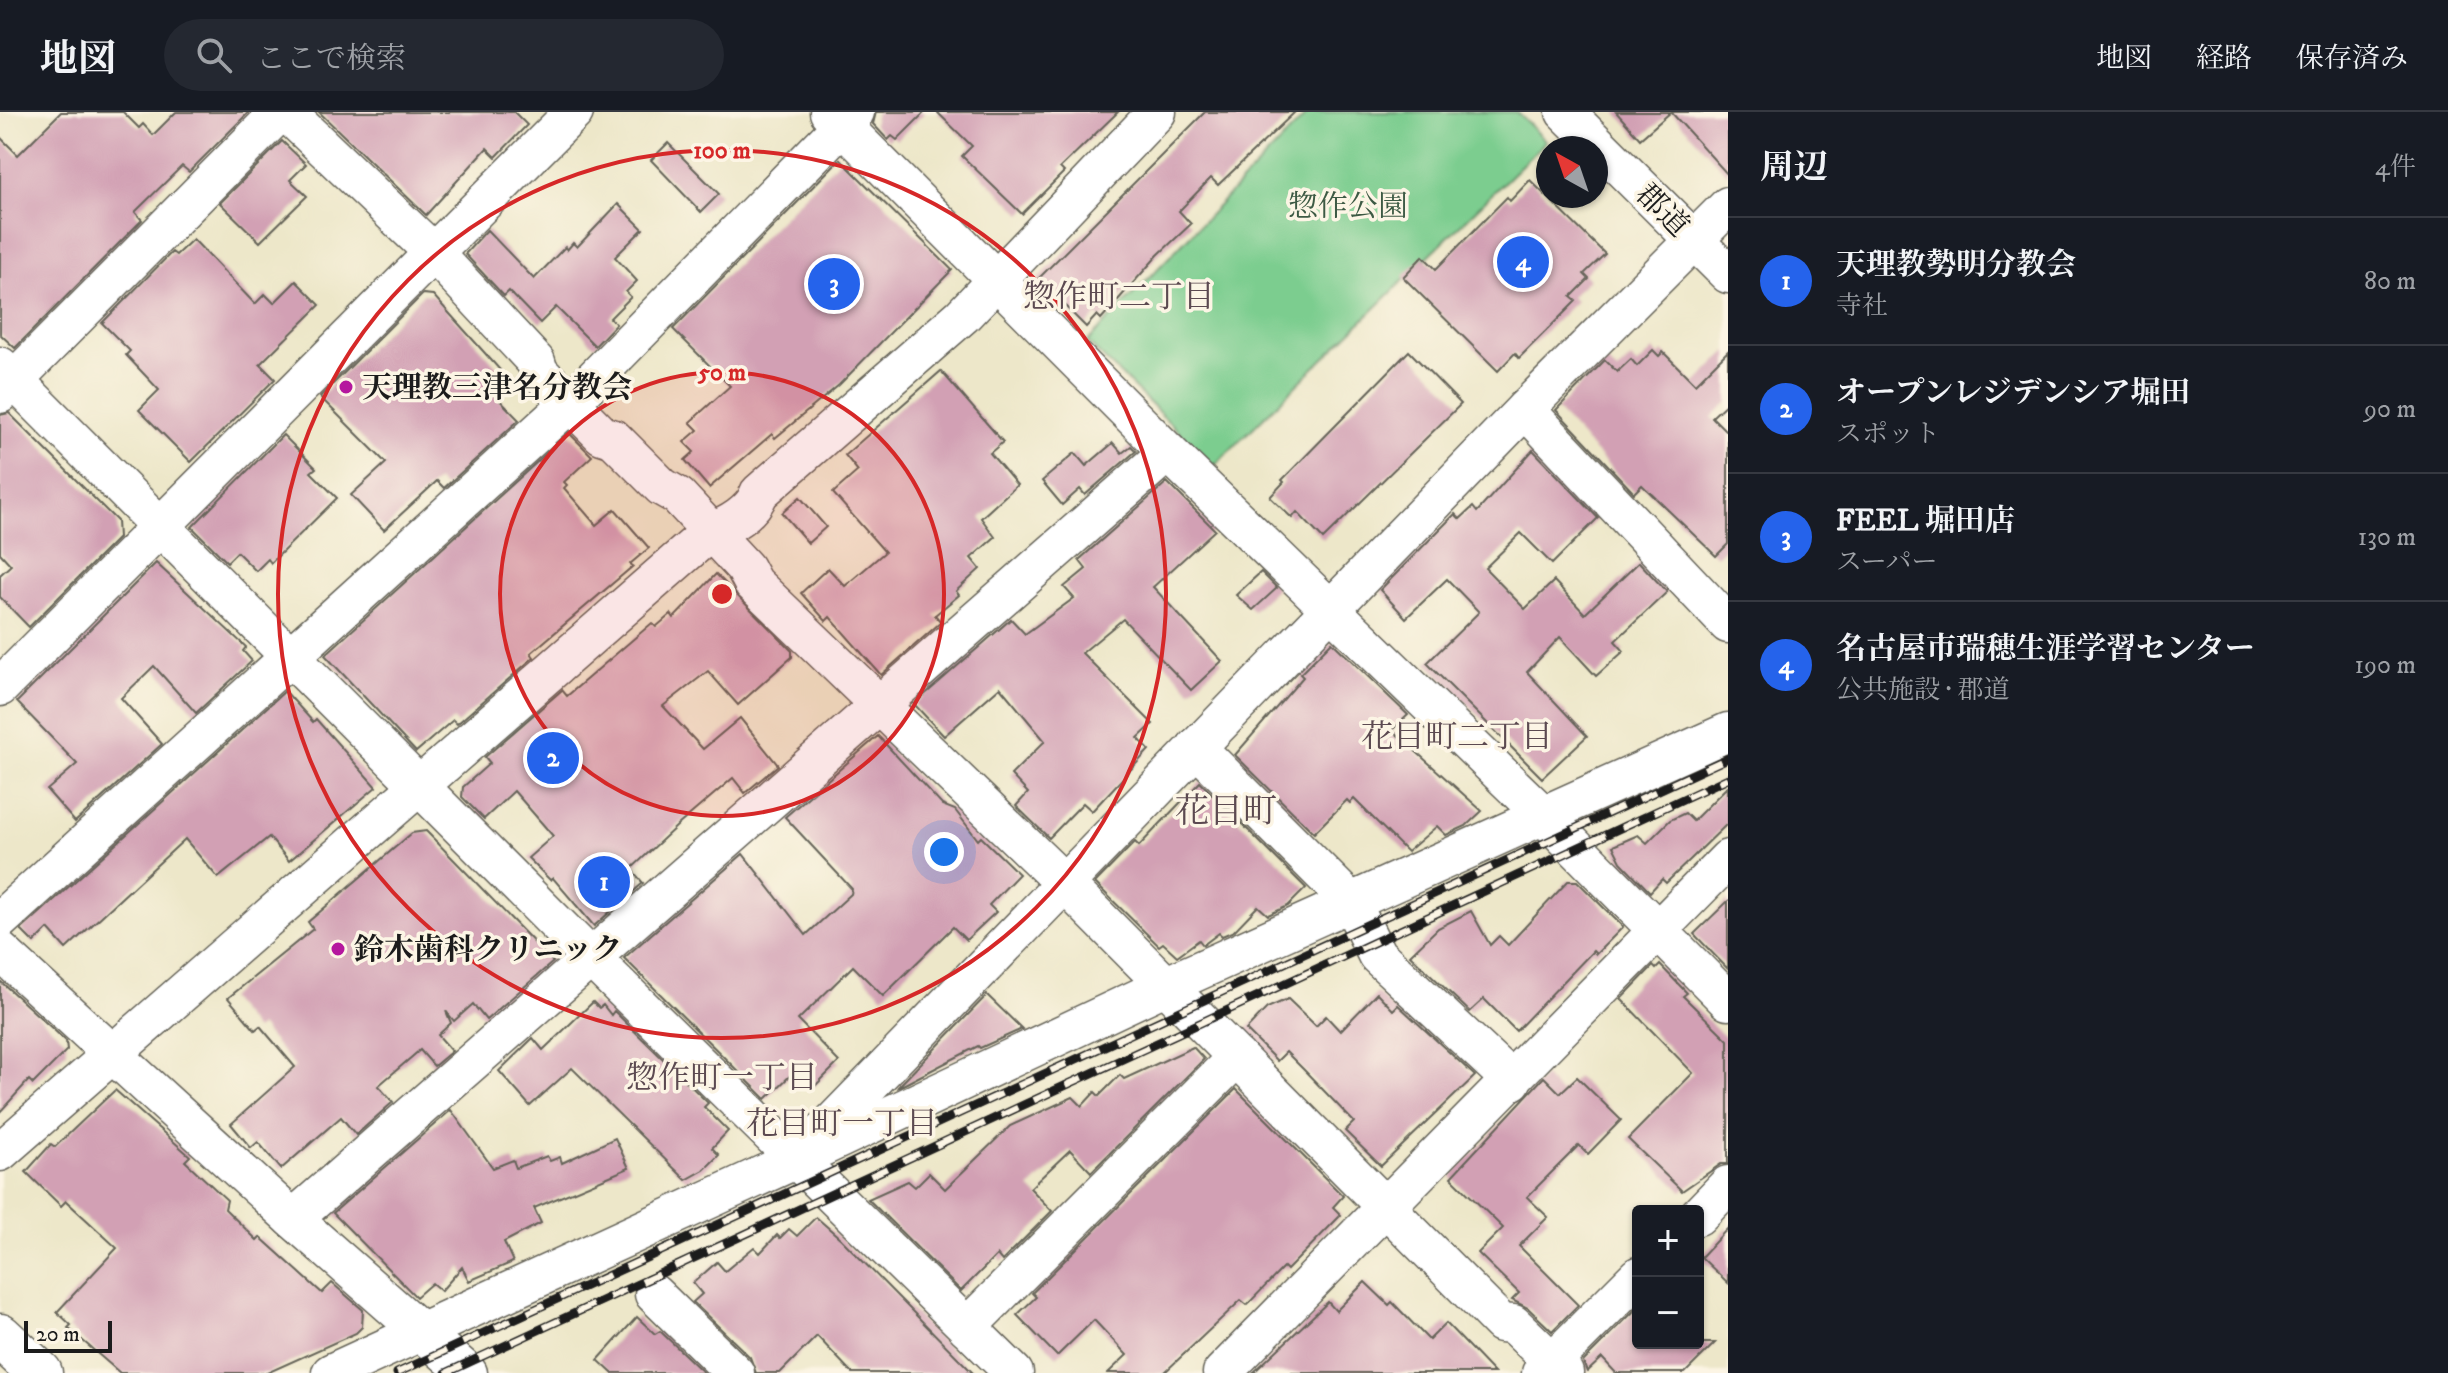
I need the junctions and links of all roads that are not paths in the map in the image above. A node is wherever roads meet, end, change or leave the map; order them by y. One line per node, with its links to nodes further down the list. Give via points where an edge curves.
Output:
1 (280, 112): 12 (street)
2 (286, 112): 9 (street)
3 (574, 112): 9 (street)
4 (1157, 112): 11 (street)
5 (1565, 112): 8 (street, 郡道)
6 (842, 116): 11 (street); 13 (street)
7 (1728, 206): 8 (street)
8 (1694, 240): 10 (street, 郡道); 14 (street)
9 (434, 253): 13 (street); 16 (street)
10 (1728, 274)
11 (996, 279): 15 (street); 17 (street, via 962,316 770,483 756,501 727,526)
12 (5, 380): 16 (street)
13 (570, 403): 17 (street, via 678,496); 20 (street)
14 (1525, 409): 18 (street); 19 (street)
15 (1168, 452): 18 (street); 22 (street)
16 (162, 527): 20 (street); 21 (street)
17 (710, 532): 22 (street, via 753,583); 25 (street)
18 (1331, 610): 24 (street); 26 (street)
19 (1728, 624)
20 (289, 657): 25 (street); 30 (street)
21 (0, 687)
22 (876, 706): 28 (street); 33 (street)
23 (1728, 732): 26 (street)
24 (1196, 747): 28 (street); 29 (street)
25 (421, 788): 33 (street); 36 (street)
26 (1541, 813): 29 (street); 31 (street)
27 (1728, 859): 31 (street)
28 (1064, 883): 34 (street); 40 (street)
29 (1351, 902): 34 (street); 38 (street, via 1377,955)
30 (0, 920)
31 (1657, 930): 35 (street); 38 (street)
32 (0, 951): 36 (street)
33 (589, 956): 40 (street); 44 (street)
34 (1167, 985): 37 (street); 40 (street)
35 (1728, 1001)
36 (115, 1053): 39 (street); 44 (street)
37 (1237, 1057): 42 (street); 47 (street)
38 (1512, 1081): 42 (street)
39 (0, 1152)
40 (797, 1159): 47 (street); 48 (street)
41 (1728, 1185): 43 (street)
42 (1386, 1208): 50 (street, via 1501,1323 1513,1324); 56 (street)
43 (1704, 1210)
44 (293, 1219): 48 (street)
45 (1637, 1277): 50 (street)
46 (654, 1294): 54 (street)
47 (967, 1327): 55 (street)
48 (422, 1333): 52 (street); 53 (street)
49 (0, 1336): 51 (main road)
50 (1553, 1369)
51 (40, 1373)
52 (331, 1373)
53 (468, 1373)
54 (735, 1373)
55 (1014, 1373)
56 (1222, 1373)

